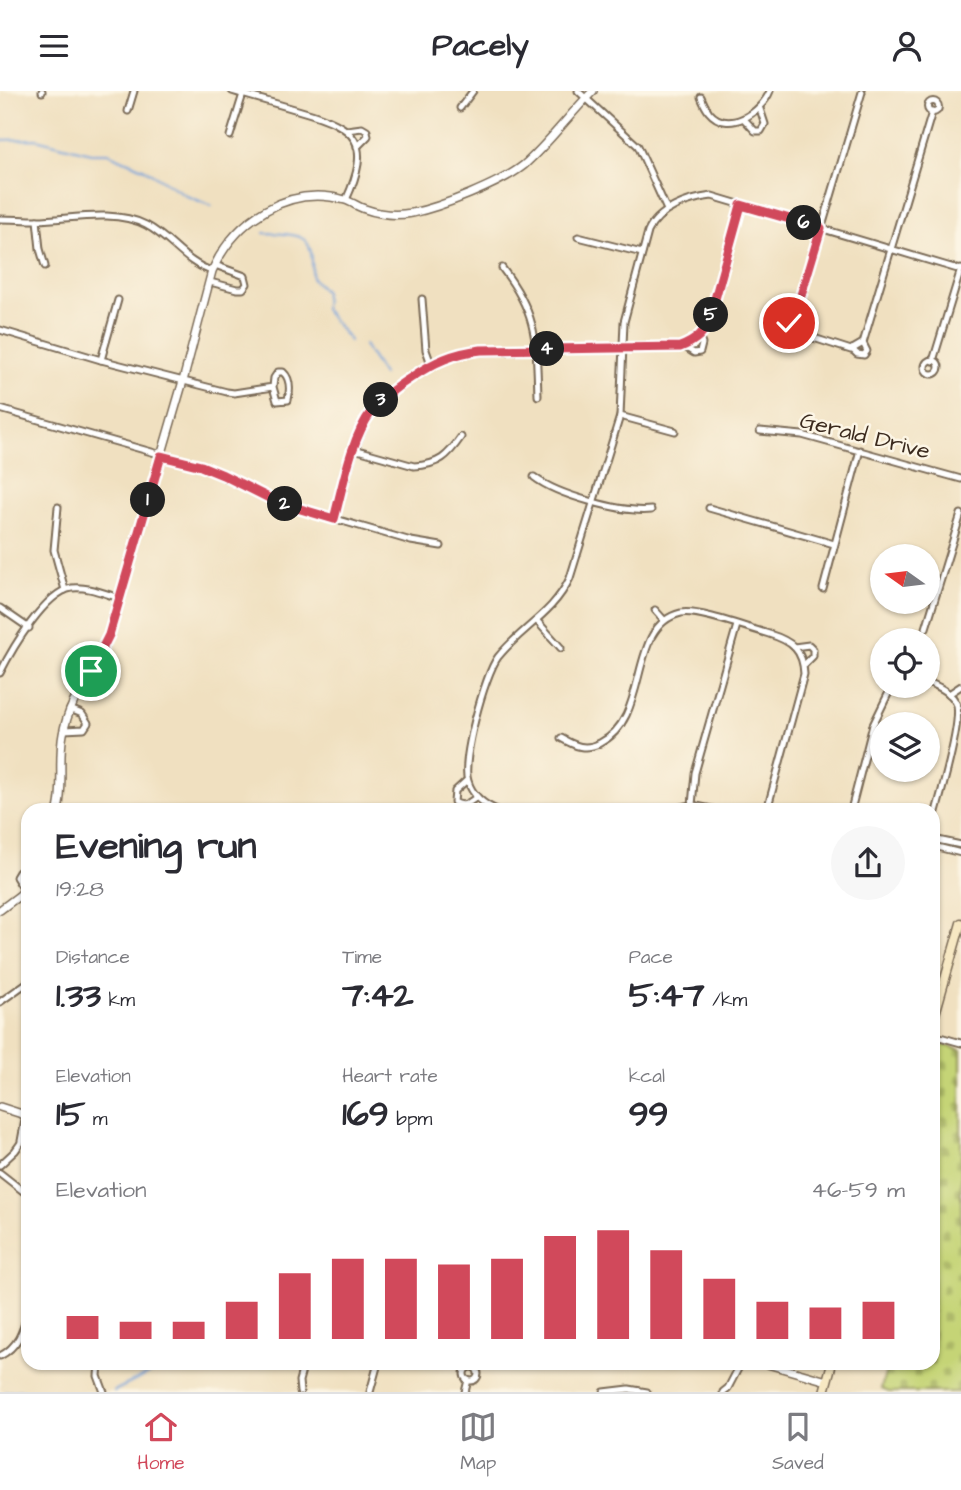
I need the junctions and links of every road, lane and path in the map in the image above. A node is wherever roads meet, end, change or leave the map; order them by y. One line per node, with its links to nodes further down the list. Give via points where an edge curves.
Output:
1 (134, 91): 13 (street)
2 (232, 91): 8 (street)
3 (473, 91): 11 (street)
4 (578, 91): 9 (street)
5 (770, 91): 12 (street)
6 (861, 91): 7 (street); 24 (street)
7 (867, 91)
8 (243, 94): 16 (street, via 323,117); 17 (street)
9 (590, 94): 19 (street, via 526,163 493,183 400,214 365,209); 21 (street, via 638,146)
10 (701, 97): 15 (street, via 715,117)
11 (460, 108)
12 (760, 109): 15 (street); 15 (street, via 765,124 761,131)
13 (128, 111)
14 (932, 112): 26 (street)
15 (744, 119)
16 (347, 130): 18 (street); 18 (street, via 367,131)
17 (229, 136)
18 (357, 147): 19 (street, via 357,173)
19 (346, 200): 29 (street, via 304,197 269,208 246,222)
20 (741, 205): 21 (street, via 712,196); 24 (street); 38 (street, via 707,327)
21 (667, 210): 27 (street, via 651,225)
22 (0, 219): 23 (street)
23 (37, 220): 28 (street); 29 (street, via 130,219 165,237 192,263)
24 (821, 228): 26 (street); 35 (street)
25 (578, 237): 27 (street)
26 (891, 248): 31 (street); 39 (street)
27 (642, 253): 42 (street, via 624,322)
28 (45, 266)
29 (214, 268): 32 (street); 32 (street, via 246,276 247,284 237,289)
30 (502, 268): 41 (street, via 527,304)
31 (961, 269): 45 (street)
32 (210, 282): 47 (street)
33 (422, 299): 46 (street)
34 (118, 300): 44 (street)
35 (793, 322): 37 (street); 37 (street, via 785,331)
36 (0, 330): 44 (street)
37 (798, 333): 43 (street)
38 (699, 337): 40 (street); 40 (street, via 700,352)
39 (863, 343): 43 (street); 43 (street, via 864,355)
40 (683, 346): 42 (street)
41 (536, 349): 42 (street); 46 (street, via 464,352); 49 (street)
42 (623, 349): 51 (street)
43 (852, 349)
44 (101, 359): 47 (street)
45 (933, 361)
46 (431, 364): 55 (street, via 380,401)
47 (183, 381): 48 (street, via 234,393); 57 (street)
48 (273, 387): 48 (street, via 277,401 288,400 283,372 274,378)
49 (538, 396)
50 (0, 408): 57 (street)
51 (620, 417): 52 (street); 60 (street)
52 (675, 431)
53 (760, 431): 56 (street, Gerald Drive, via 800,435)
54 (461, 437): 55 (street, via 445,459 422,466)
55 (354, 449): 65 (street)
56 (860, 450): 59 (street, Gerald Drive); 66 (street)
57 (161, 456): 65 (street, via 212,470 277,502); 70 (street)
58 (534, 477): 60 (street, via 553,489)
59 (961, 479)
60 (593, 501): 63 (street, via 630,511); 74 (street, via 570,578 562,595)
61 (58, 507): 69 (street, via 54,550)
62 (709, 508): 66 (street)
63 (651, 510)
64 (961, 514): 77 (street)
65 (334, 519): 67 (street)
66 (834, 544): 68 (street)
67 (441, 546)
68 (823, 589)
69 (65, 590): 70 (street, via 84,589); 76 (street, via 51,598)
70 (120, 598): 86 (street, via 104,649)
71 (0, 608): 76 (street)
72 (655, 610): 73 (street)
73 (664, 620): 75 (street, via 688,612); 89 (street, via 651,638 620,728 605,741 585,748)
74 (537, 621): 79 (street); 90 (street, via 492,668 467,756)
75 (737, 625): 78 (street); 96 (street, via 695,773)
76 (29, 628): 81 (street)
77 (926, 628)
78 (794, 647): 80 (street); 80 (street, via 809,645 813,649)
79 (561, 648)
80 (804, 665): 97 (street)
81 (0, 673)
82 (961, 686): 84 (street)
83 (940, 689): 84 (street)
84 (949, 694): 87 (street)
85 (886, 698): 98 (street, via 873,725)
86 (70, 709): 88 (street); 88 (street, via 88,723 84,729)
87 (960, 709): 99 (street)
88 (64, 730): 92 (street)
89 (561, 738)
90 (467, 780): 91 (street); 93 (street, via 455,791)
91 (477, 797): 94 (street); 95 (street)
92 (59, 803)
93 (456, 803)
94 (468, 803)
95 (486, 803)
96 (692, 803)
97 (769, 803)
98 (853, 803)
99 (938, 803)
100 (940, 842): 101 (street)
101 (961, 845)
102 (940, 848): 103 (street)
103 (961, 853)
104 (21, 892): 105 (street)
105 (0, 910)
106 (961, 923): 108 (main road)
107 (21, 987): 109 (street)
108 (940, 996)
109 (0, 1002)
110 (940, 1037): 111 (street)
111 (961, 1043)
112 (0, 1107): 113 (street)
113 (21, 1114)
114 (21, 1141): 115 (street)
115 (0, 1164)
116 (0, 1174): 117 (street)
117 (21, 1190)
118 (21, 1336): 119 (street)
119 (0, 1356)
120 (98, 1370): 129 (street)
121 (302, 1370): 130 (street)
122 (376, 1370): 131 (street)
123 (738, 1370): 128 (street)
124 (788, 1370): 127 (street)
125 (830, 1370): 127 (main road)
126 (468, 1380): 132 (street)
127 (827, 1381): 135 (main road)
128 (728, 1391)
129 (104, 1392)
130 (300, 1392)
131 (370, 1392)
132 (465, 1392)
133 (604, 1392): 134 (street)
134 (647, 1392)
135 (824, 1392)

